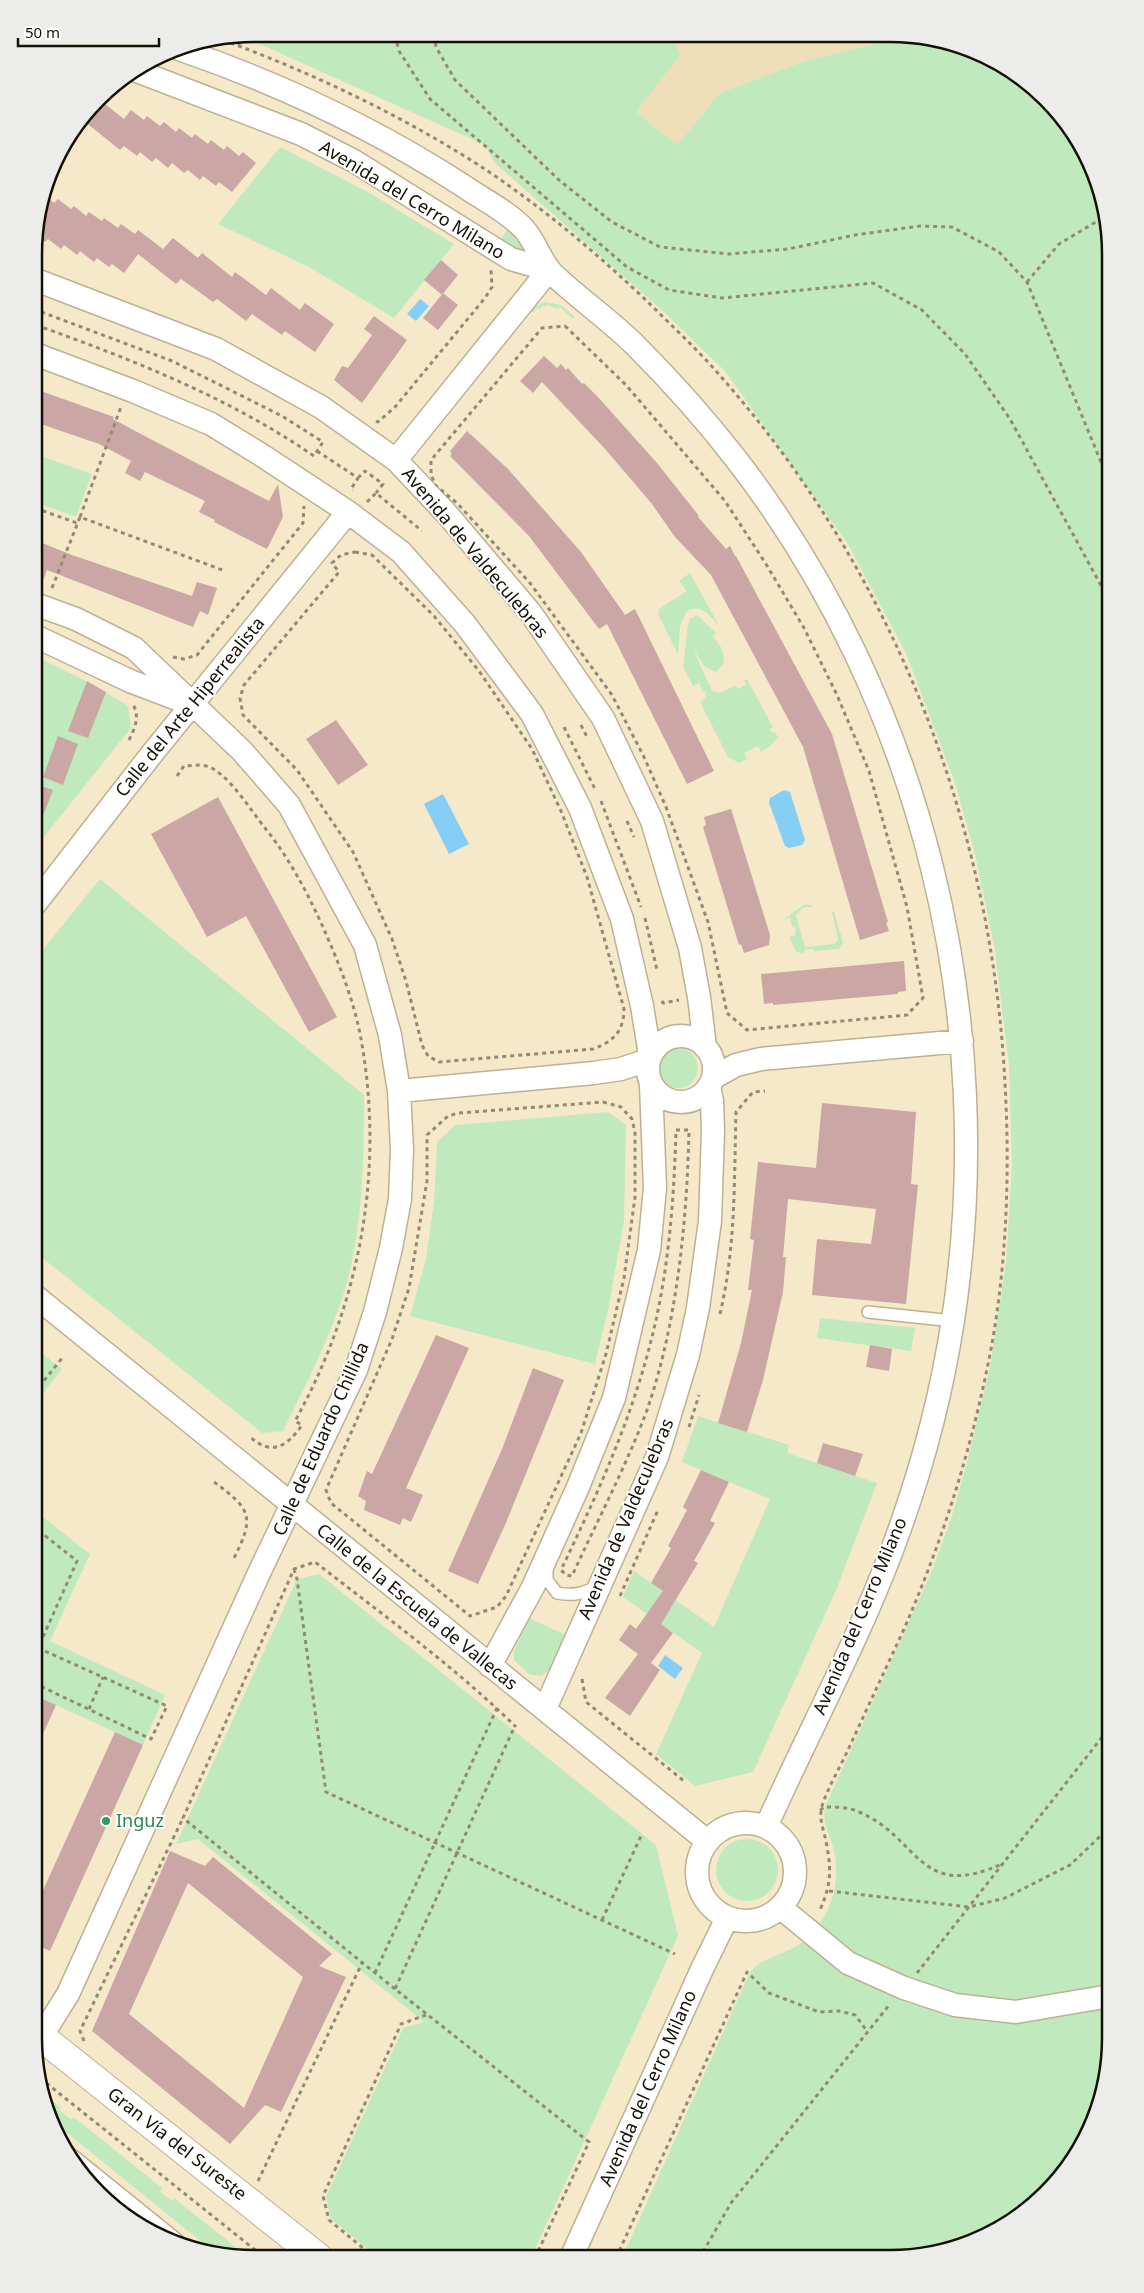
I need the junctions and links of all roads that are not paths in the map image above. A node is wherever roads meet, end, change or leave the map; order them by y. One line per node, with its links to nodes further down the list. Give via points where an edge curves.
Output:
1 (190, 53): 3 (street, Avenida del Cerro Milano, via 299,96 408,151 508,215 527,231)
2 (144, 74): 3 (street, Avenida del Cerro Milano, via 301,134 392,183 511,259)
3 (549, 270): 6 (street); 12 (street, Avenida del Cerro Milano, via 634,344 700,415 791,536 837,619 874,690 918,812 948,935)
4 (42, 282): 6 (street, Avenida de Valdeculebras, via 216,349 321,407)
5 (42, 356): 7 (street, via 211,424)
6 (396, 460): 13 (street, Avenida de Valdeculebras, via 530,612 603,718 652,820 690,948)
7 (355, 501): 10 (street, Calle del Arte Hiperrealista); 15 (street, via 465,624 532,714 580,808 622,919 642,1006)
8 (43, 599): 10 (street, Calle de Eduardo Chillida, via 134,648)
9 (42, 639): 10 (street, Calle de Eduardo Chillida, via 130,681)
10 (192, 705): 11 (street, Calle del Arte Hiperrealista); 17 (street, Calle de Eduardo Chillida, via 242,751 289,806 365,945 390,1035)
11 (42, 895)
12 (962, 1041): 14 (street); 20 (street, Avenida del Cerro Milano, via 967,1156)
13 (706, 1048): 14 (street, via 728,1056); 15 (street, via 686,1037 673,1037 661,1043); 16 (street, via 713,1064)
14 (762, 1059): 16 (street, via 736,1065)
15 (650, 1071): 16 (street, via 665,1098 682,1102 702,1095); 17 (street, via 621,1069); 22 (street, via 666,1130 655,1188 649,1250 614,1398)
16 (711, 1082): 23 (street, Avenida de Valdeculebras, via 712,1188 698,1308 685,1364 656,1457)
17 (399, 1091): 21 (street, Calle de Eduardo Chillida, via 400,1199 375,1312 356,1370)
18 (42, 1303): 21 (street, Calle de la Escuela de Vallecas)
19 (868, 1312): 20 (lane)
20 (953, 1321): 26 (street, Avenida del Cerro Milano, via 934,1416 892,1551)
21 (291, 1505): 24 (street, Calle de la Escuela de Vallecas); 31 (street, Calle de Eduardo Chillida, via 68,1994)
22 (548, 1554): 23 (lane, via 547,1580 557,1593 570,1596 584,1594); 24 (street)
23 (598, 1586): 25 (street, Avenida de Valdeculebras)
24 (490, 1666): 25 (street, Calle de la Escuela de Vallecas)
25 (544, 1709): 27 (street, Calle de la Escuela de Vallecas)
26 (766, 1827): 27 (street, via 734,1824 719,1830); 28 (street, via 789,1848 794,1863 790,1894)
27 (707, 1841): 29 (street, via 696,1870 698,1885 704,1899)
28 (780, 1907): 29 (street, via 755,1921); 30 (street, via 848,1963 904,1988 954,2005 1016,2012)
29 (727, 1918): 36 (street, Avenida del Cerro Milano)
30 (1102, 1997)
31 (42, 2029)
32 (42, 2037): 35 (street, Gran Vía del Sureste)
33 (106, 2189): 34 (street)
34 (142, 2218)
35 (310, 2250)
36 (575, 2250)

